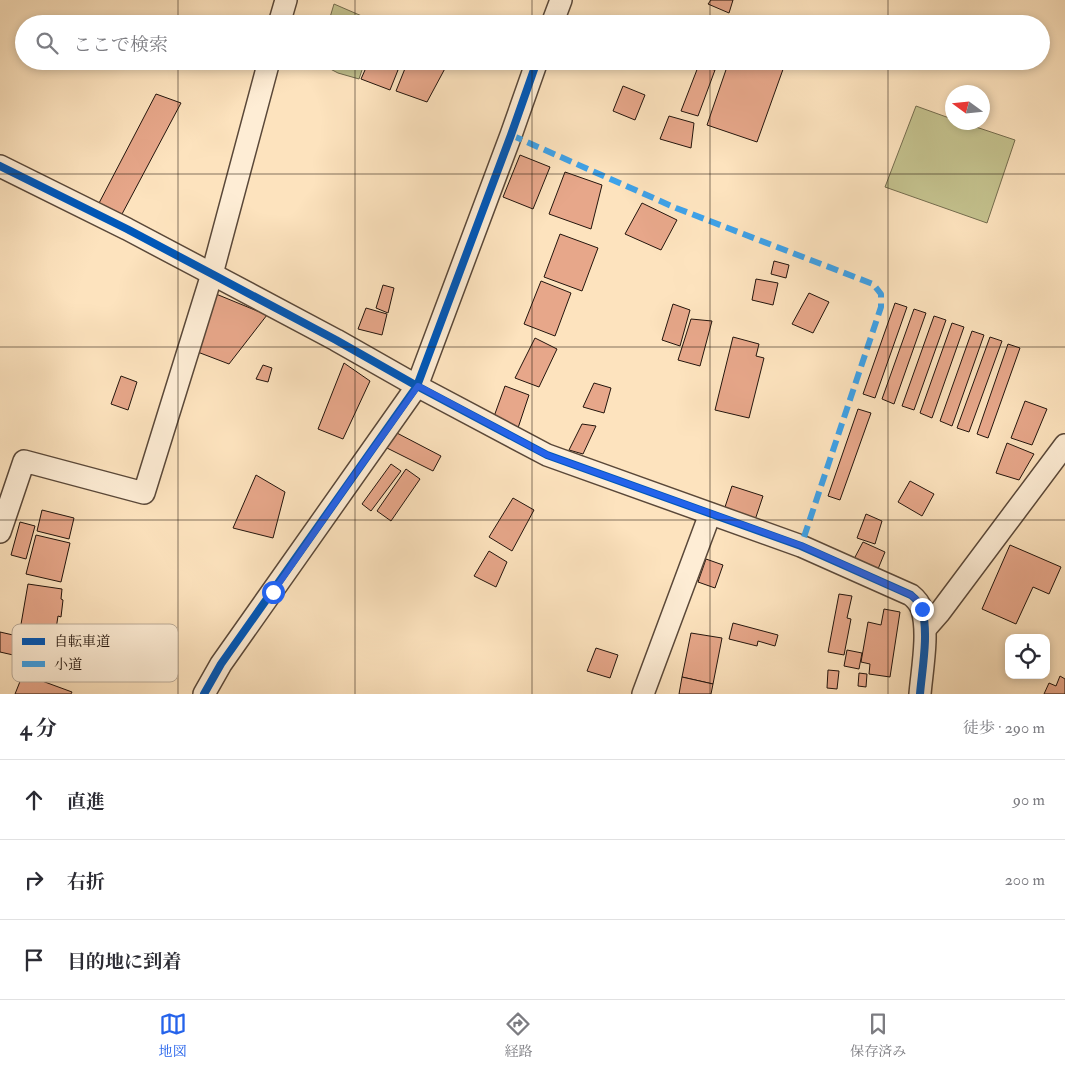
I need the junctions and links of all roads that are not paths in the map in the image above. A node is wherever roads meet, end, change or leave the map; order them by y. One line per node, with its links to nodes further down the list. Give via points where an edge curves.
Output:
1 (286, 0): 3 (street)
2 (561, 0): 4 (street)
3 (282, 15)
4 (555, 15)
5 (267, 70): 8 (street)
6 (534, 70): 9 (street)
7 (0, 166): 8 (street)
8 (212, 274): 9 (street); 12 (street, via 144,494 24,461)
9 (418, 386): 11 (street, via 547,455); 14 (street)
10 (1065, 445): 13 (street)
11 (710, 514): 13 (street, via 802,546 911,595 922,609); 15 (street)
12 (0, 532)
13 (926, 628): 16 (street)
14 (204, 694)
15 (643, 694)
16 (920, 694)

